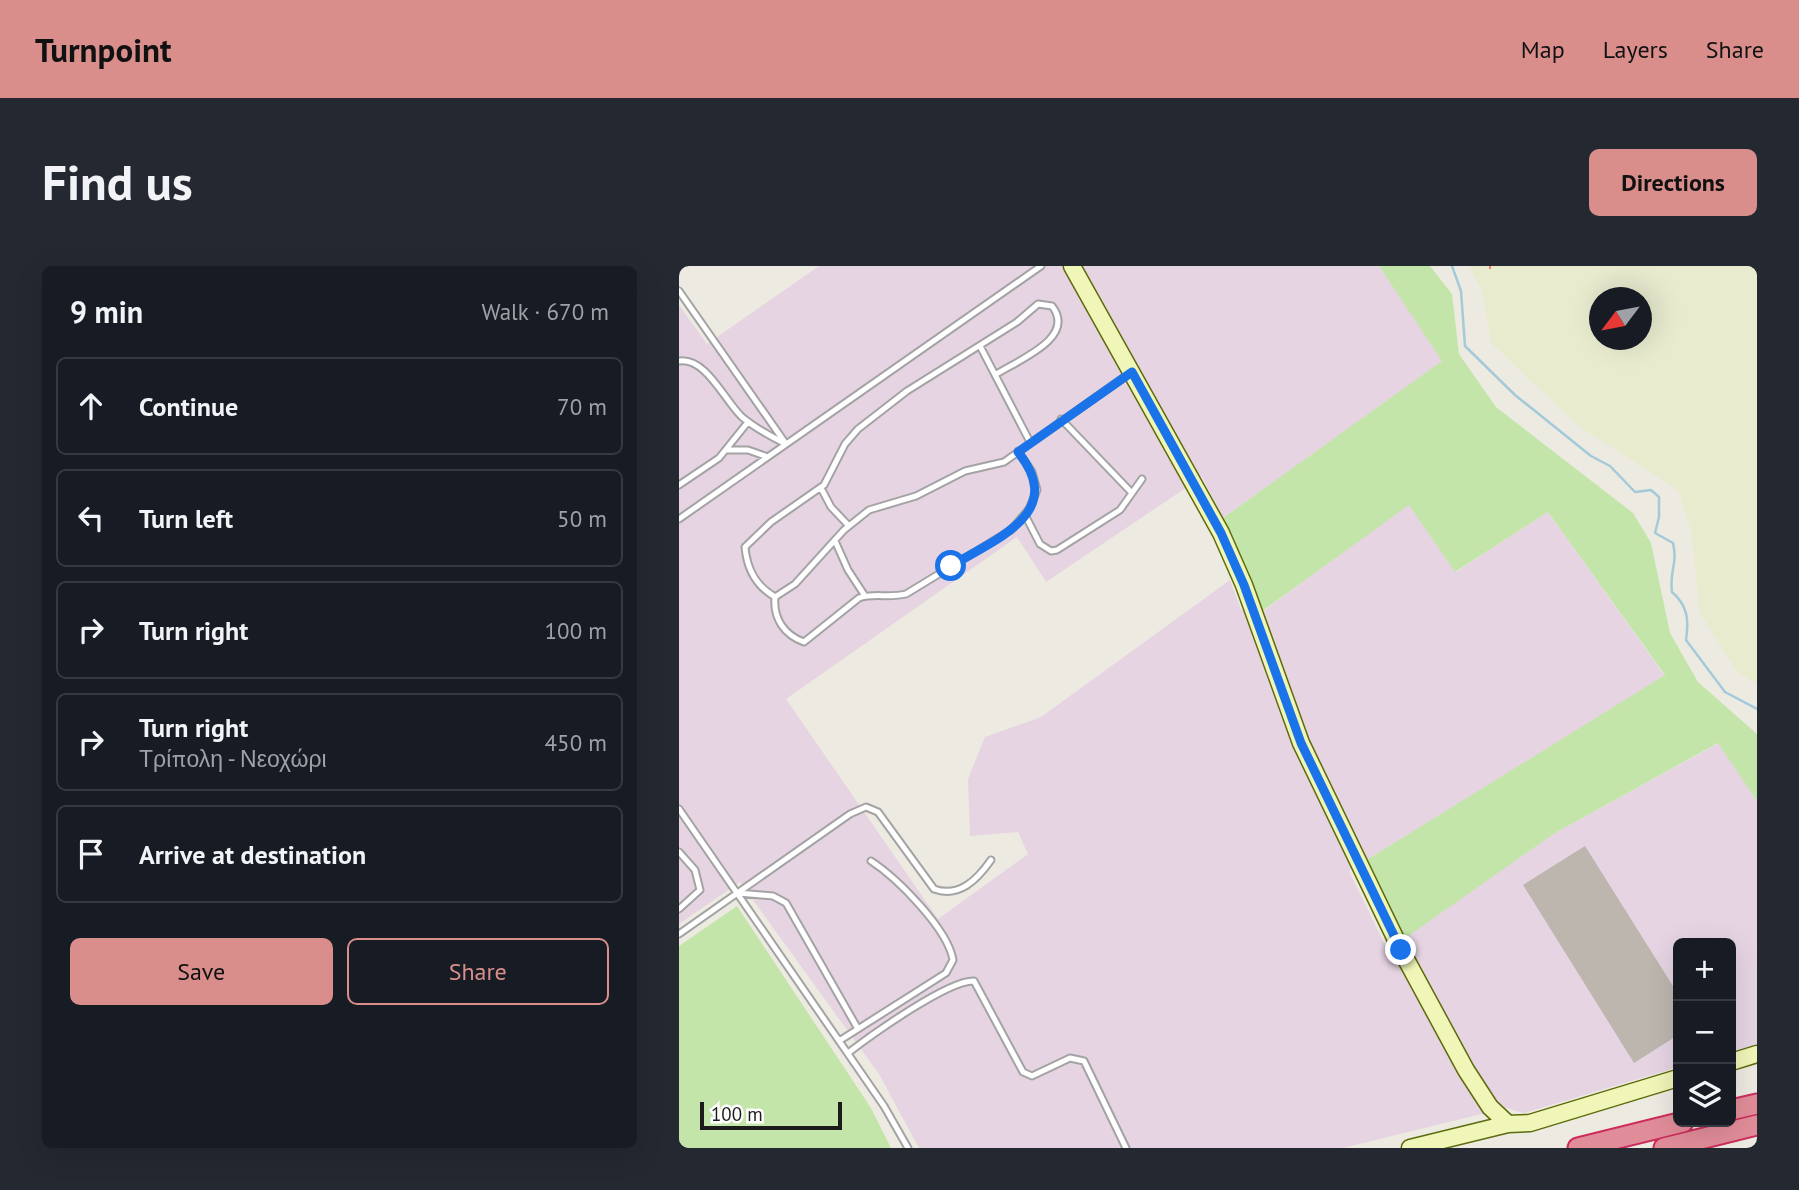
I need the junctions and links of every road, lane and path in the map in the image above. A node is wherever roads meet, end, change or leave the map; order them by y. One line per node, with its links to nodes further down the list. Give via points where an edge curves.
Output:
1 (1041, 266): 11 (lane)
2 (1072, 266): 6 (main road)
3 (679, 291): 11 (lane)
4 (980, 346): 7 (lane); 7 (lane, via 1038,304 1052,306 1059,315 1061,324 1054,338); 17 (lane, via 907,391 858,429)
5 (679, 361): 9 (lane, via 688,360 701,368)
6 (1132, 372): 8 (lane); 40 (main road, via 1221,533 1297,734 1401,950 1466,1070 1490,1107)
7 (995, 375): 10 (lane)
8 (1061, 419): 10 (lane); 18 (lane)
9 (748, 422): 11 (lane); 12 (lane)
10 (1030, 442): 13 (lane)
11 (786, 444): 14 (lane)
12 (727, 450): 14 (lane); 16 (lane)
13 (1018, 452): 19 (lane, via 1032,472 1037,490); 21 (lane, via 989,468 965,471 916,496 869,510)
14 (769, 457): 20 (lane)
15 (1142, 479): 18 (lane)
16 (679, 485)
17 (821, 488): 21 (lane); 24 (lane, via 771,522 745,547 752,575)
18 (1131, 492): 19 (lane, via 1121,510 1058,550 1040,544)
19 (1025, 515): 23 (lane, via 1011,530 906,594)
20 (679, 519)
21 (849, 526): 22 (lane)
22 (835, 541): 23 (lane); 24 (lane, via 795,584)
23 (865, 596): 24 (lane, via 804,642 781,626)
24 (775, 597)
25 (679, 809): 29 (lane)
26 (679, 852): 30 (lane, via 695,870 701,891)
27 (991, 860): 29 (lane, via 961,890 948,894 934,889 878,812 866,807)
28 (871, 861): 32 (lane, via 889,873 923,912 946,941 954,960 946,973)
29 (738, 893): 31 (lane); 32 (lane, via 773,896 786,903); 33 (lane)
30 (679, 909)
31 (679, 934)
32 (858, 1029): 33 (lane)
33 (839, 1041): 34 (lane)
34 (848, 1053): 43 (lane); 44 (lane, via 881,1028 974,981 1023,1072 1032,1076 1070,1058 1084,1061)
35 (1757, 1054): 36 (main road)
36 (1736, 1060)
37 (1673, 1080): 40 (main road, via 1530,1123)
38 (1757, 1104): 39 (highway)
39 (1736, 1109)
40 (1508, 1124): 45 (main road)
41 (1673, 1124): 46 (highway)
42 (1757, 1125): 47 (highway)
43 (908, 1148)
44 (1126, 1148)
45 (1410, 1148)
46 (1578, 1148)
47 (1664, 1148)

